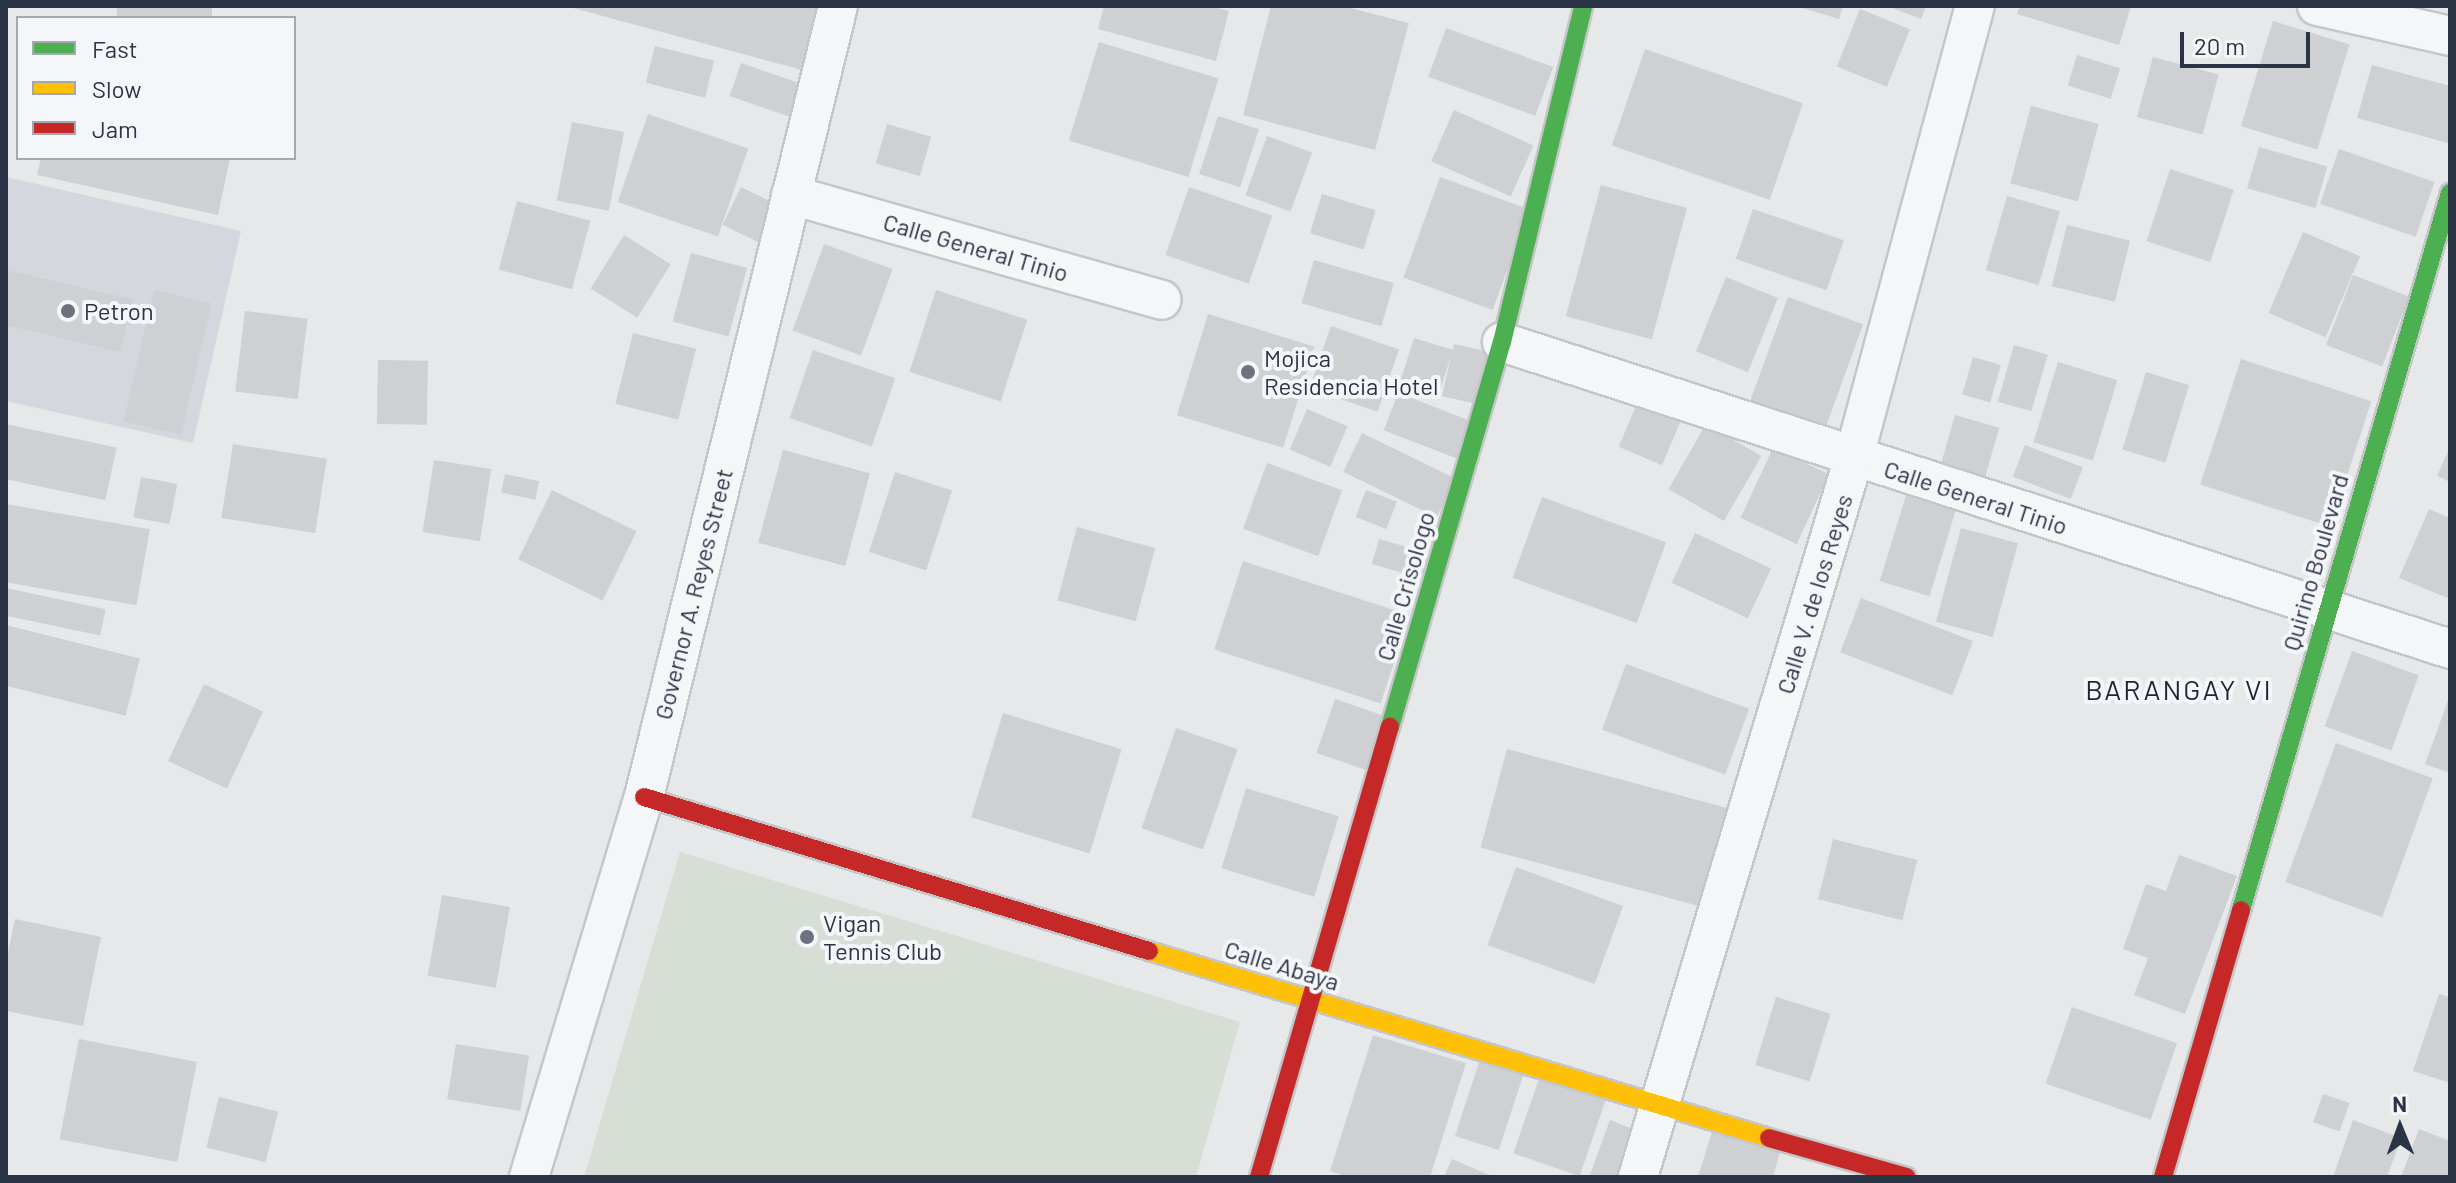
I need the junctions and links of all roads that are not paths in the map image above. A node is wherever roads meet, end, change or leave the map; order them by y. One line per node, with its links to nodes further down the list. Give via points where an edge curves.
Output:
1 (838, 6): 7 (street, Governor A. Reyes Street)
2 (1583, 6): 9 (street, Calle Crisologo)
3 (1975, 6): 10 (street, Calle V. de los Reyes)
4 (2317, 6): 5 (street)
5 (2450, 36)
6 (2450, 193): 11 (street, Quirino Boulevard)
7 (791, 195): 8 (street, Calle General Tinio); 13 (street, Governor A. Reyes Street)
8 (1161, 300)
9 (1502, 342): 10 (street, Calle General Tinio); 14 (street, Calle Crisologo)
10 (1854, 457): 11 (street, Calle General Tinio); 15 (street, Calle V. de los Reyes)
11 (2325, 609): 12 (street, Calle General Tinio); 20 (street, Quirino Boulevard)
12 (2450, 649)
13 (644, 797): 14 (street, Calle Abaya); 16 (street, Governor A. Reyes Street)
14 (1309, 998): 15 (street, Calle Abaya); 17 (street, Calle Crisologo)
15 (1661, 1107): 18 (street, Calle V. de los Reyes); 19 (street, Calle Abaya)
16 (529, 1177)
17 (1259, 1177)
18 (1638, 1177)
19 (1907, 1177)
20 (2163, 1177)

